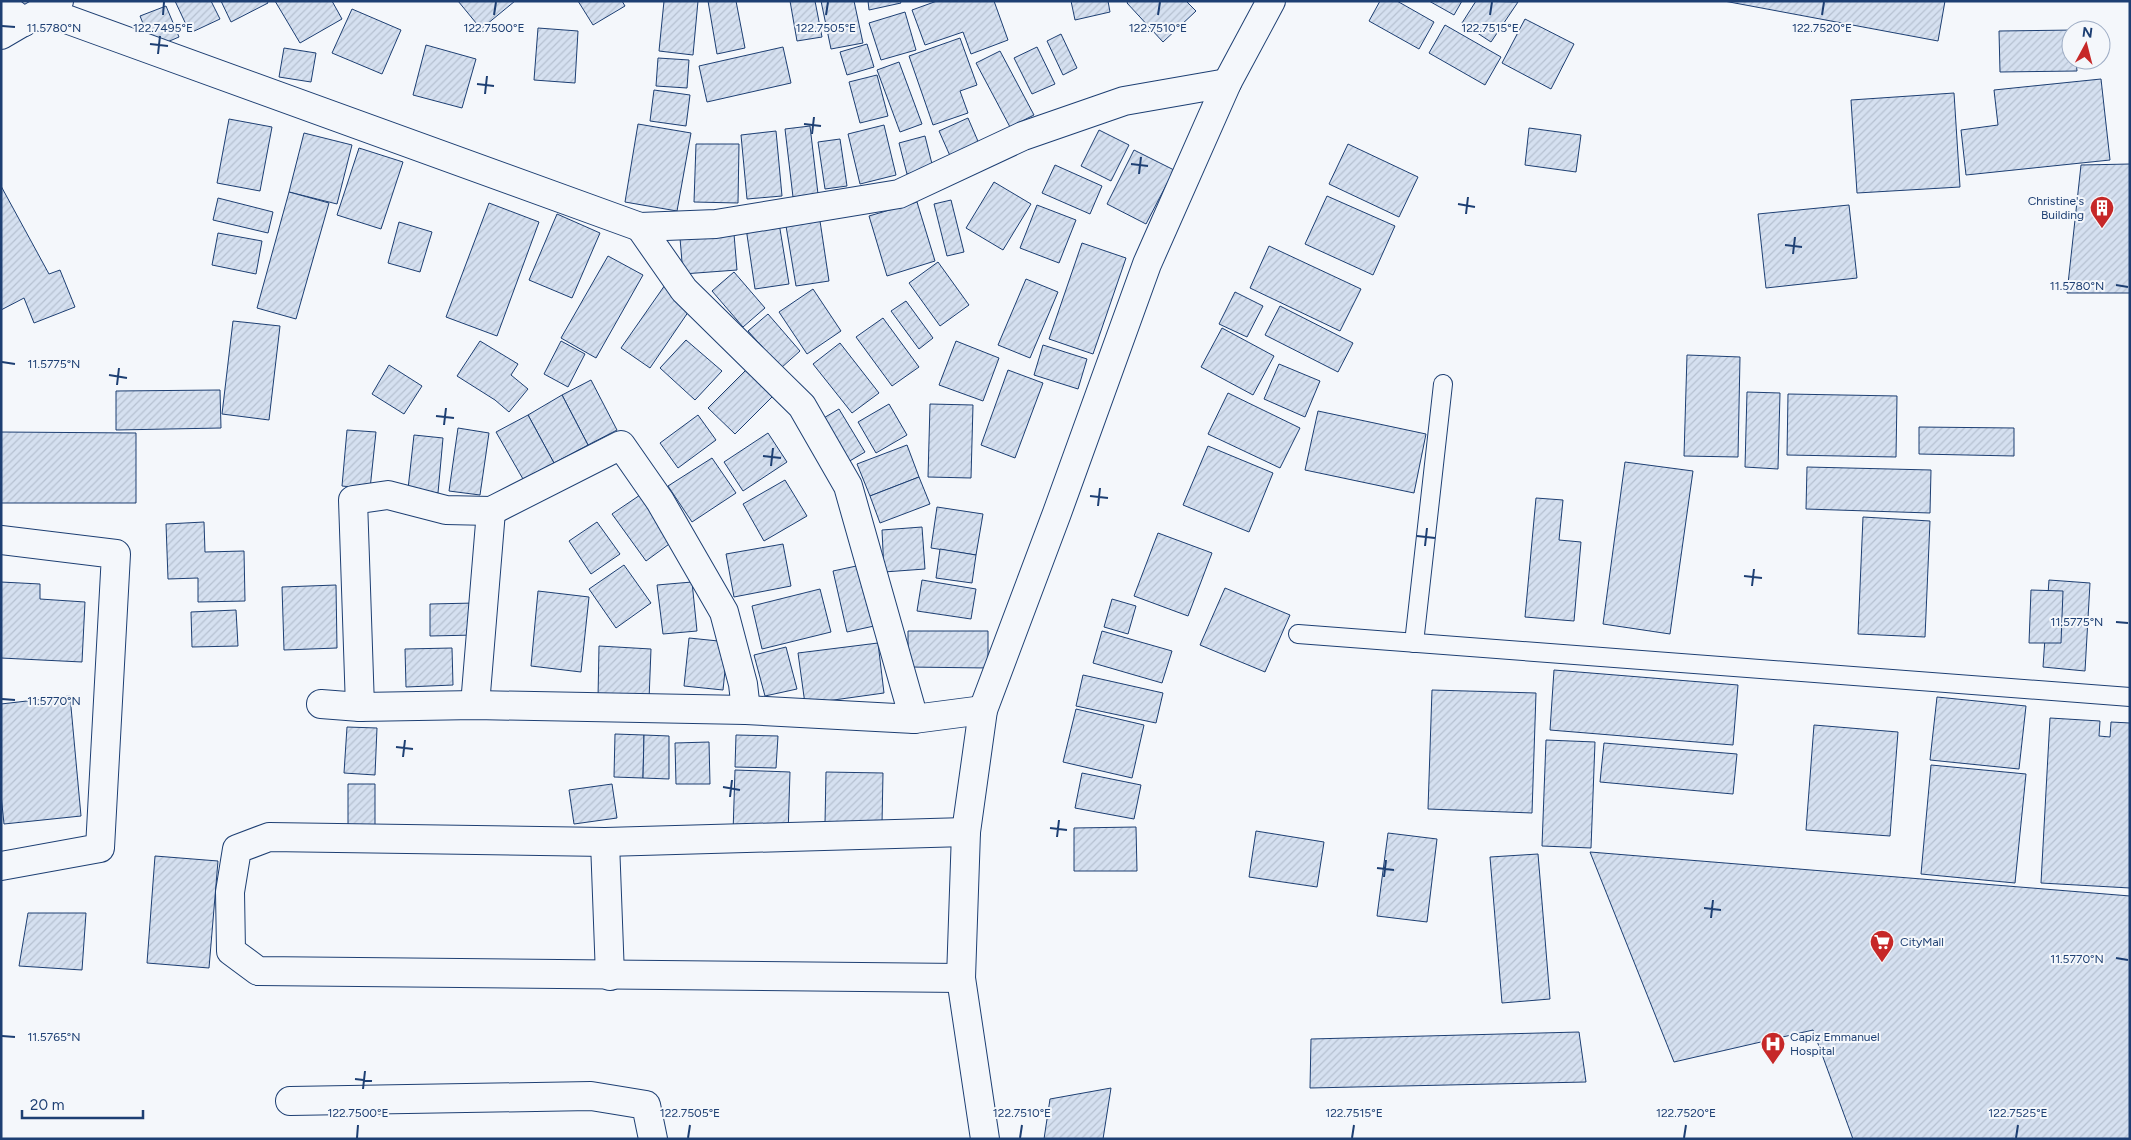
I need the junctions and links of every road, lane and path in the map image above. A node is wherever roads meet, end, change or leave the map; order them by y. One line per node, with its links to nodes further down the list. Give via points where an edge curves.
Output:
1 (1271, 1): 4 (street)
2 (1, 4): 3 (street)
3 (32, 17): 5 (street)
4 (1227, 82): 5 (street, via 1124,102 1022,136 899,194 716,224); 16 (street, via 1147,264)
5 (640, 226): 17 (street, via 684,290 802,406 848,486)
6 (1443, 384): 10 (lane)
7 (491, 511): 13 (street); 14 (street, via 446,510 388,495 353,500); 15 (street, via 621,445 660,501 724,612 743,684)
8 (1, 540): 20 (street, via 116,554 100,848)
9 (1298, 634): 10 (lane)
10 (1414, 643): 11 (lane)
11 (2130, 698)
12 (322, 704): 14 (street)
13 (475, 705): 14 (street); 15 (street)
14 (360, 707)
15 (746, 710): 17 (street)
16 (983, 710): 17 (street); 18 (street)
17 (914, 719)
18 (966, 832): 19 (street); 22 (street)
19 (605, 842): 21 (street); 21 (street, via 269,837 237,849 230,892 231,951 258,971)
20 (1, 866)
21 (610, 976): 22 (street)
22 (961, 978): 25 (street)
23 (290, 1100): 24 (street, via 591,1096 646,1104)
24 (653, 1139)
25 (985, 1139)

